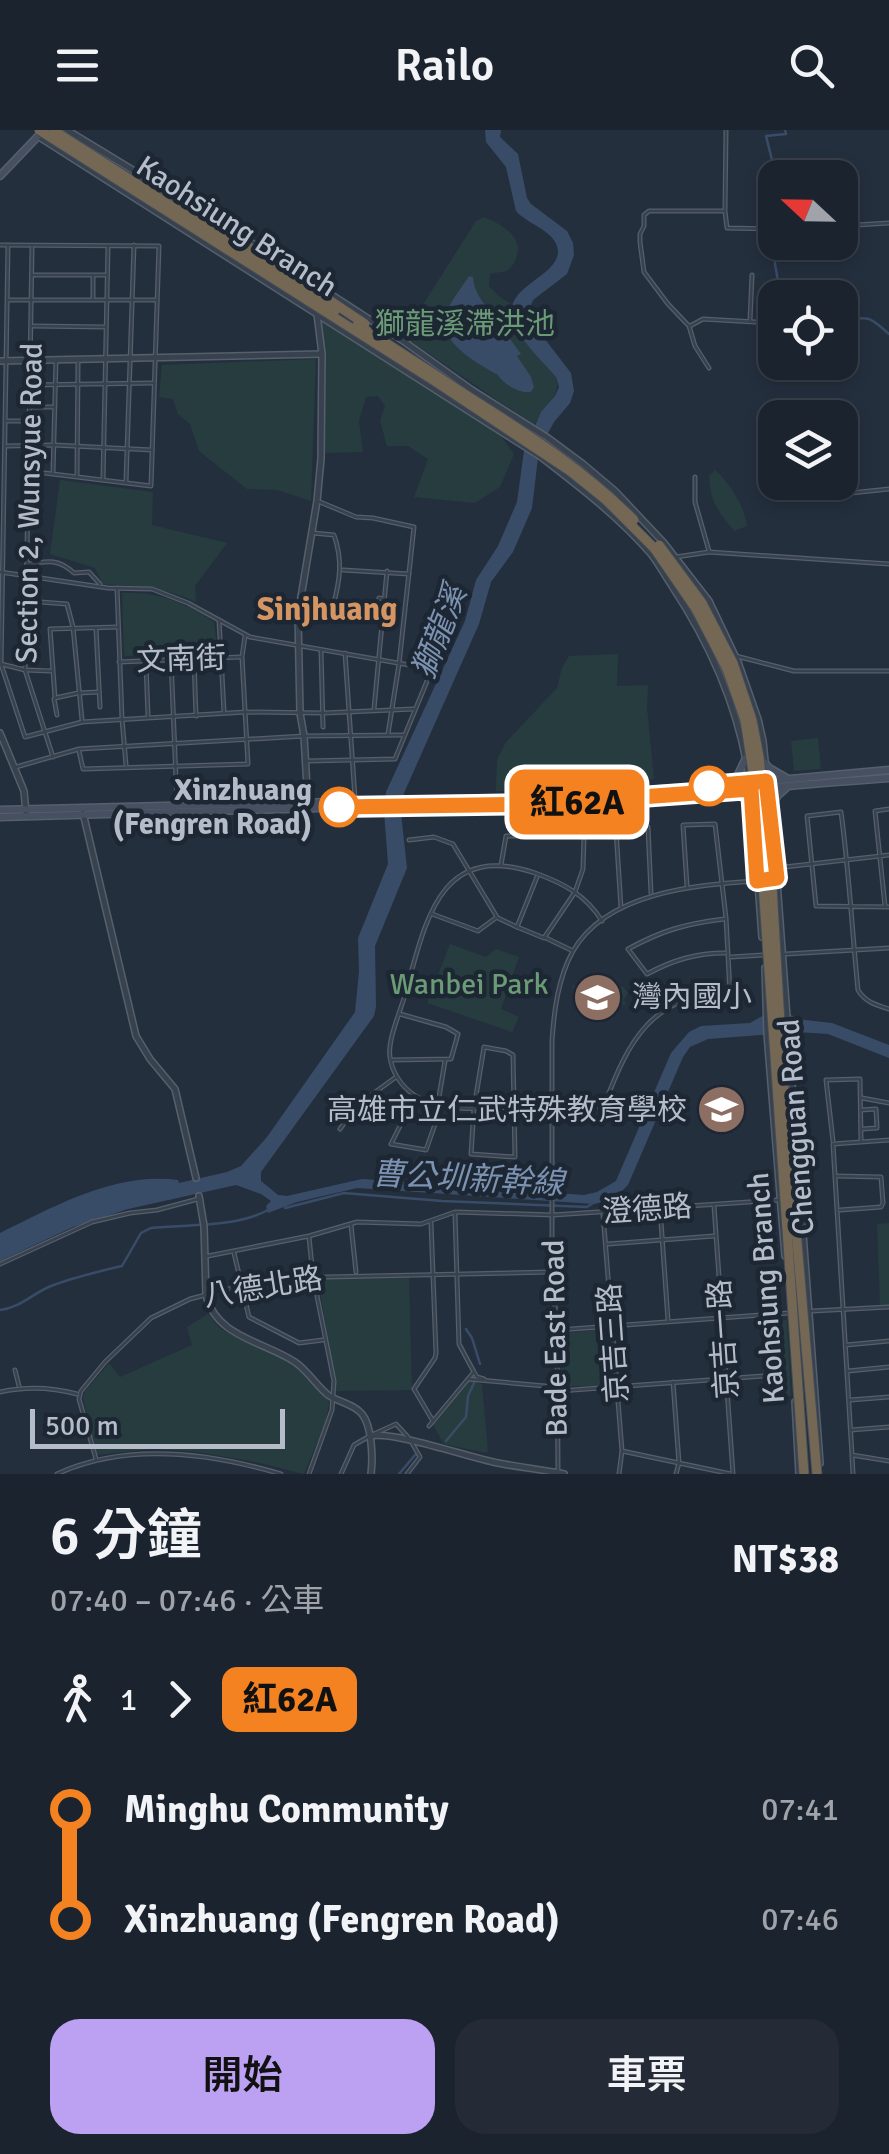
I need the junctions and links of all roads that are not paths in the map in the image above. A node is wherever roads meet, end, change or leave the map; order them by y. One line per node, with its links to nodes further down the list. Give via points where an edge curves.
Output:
1 (28, 130): 5 (main road)
2 (53, 130): 50 (highway, Kaohsiung Branch, bridge)
3 (67, 130): 7 (street)
4 (726, 130): 11 (street)
5 (42, 132): 6 (street); 8 (street); 9 (main road); 52 (highway, Kaohsiung Branch, bridge)
6 (69, 144): 7 (street); 8 (street)
7 (90, 145): 10 (street)
8 (64, 152): 15 (street)
9 (0, 176)
10 (152, 182): 25 (street); 50 (highway, bridge)
11 (725, 211): 14 (street, via 727,228); 37 (street, via 650,211 643,218 644,272)
12 (889, 223): 13 (street)
13 (858, 225)
14 (758, 229)
15 (205, 242): 33 (street); 52 (highway, bridge)
16 (0, 245): 17 (street)
17 (8, 245): 18 (street); 27 (street)
18 (32, 245): 19 (street); 21 (street, Section 2, Wunsyue Road)
19 (108, 245): 20 (street); 23 (street)
20 (134, 245): 31 (street); 32 (street, via 159,246)
21 (32, 275): 22 (street); 28 (street, Section 2, Wunsyue Road)
22 (92, 275): 23 (street); 29 (street)
23 (107, 275): 30 (street)
24 (752, 276): 34 (street)
25 (312, 280): 26 (street); 33 (street)
26 (324, 288): 33 (street); 39 (street)
27 (7, 300): 28 (street); 47 (street)
28 (32, 300): 29 (street); 36 (street, Section 2, Wunsyue Road)
29 (93, 300): 30 (street)
30 (107, 300): 31 (street); 38 (street)
31 (132, 300): 32 (street); 45 (street)
32 (157, 300): 42 (street)
33 (317, 315): 41 (street); 49 (street)
34 (750, 322): 35 (street); 37 (street, via 703,319)
35 (758, 323)
36 (31, 326): 38 (street); 48 (street, Section 2, Wunsyue Road)
37 (689, 326): 51 (street)
38 (106, 327): 44 (street)
39 (406, 343): 40 (street); 49 (street)
40 (412, 348): 49 (street); 82 (street, via 615,491)
41 (322, 354): 42 (street); 79 (street)
42 (154, 358): 45 (street); 54 (street)
43 (78, 359): 44 (street); 46 (street); 56 (street)
44 (105, 359): 45 (street); 57 (street)
45 (130, 359): 53 (street)
46 (56, 360): 48 (street); 55 (street)
47 (3, 361): 48 (street); 61 (street)
48 (30, 361): 58 (street, Section 2, Wunsyue Road)
49 (395, 365): 122 (street, bridge, via 541,457 652,555 692,615)
50 (424, 366): 301 (highway, Kaohsiung Branch, bridge, via 610,496 702,603 734,663 763,781)
51 (709, 368)
52 (436, 382): 300 (highway, Kaohsiung Branch, bridge, via 570,471 654,548 696,609 744,720 757,798)
53 (129, 383): 54 (street); 57 (street); 68 (street)
54 (154, 383): 69 (street)
55 (55, 384): 56 (street); 58 (street); 59 (street)
56 (78, 384): 57 (street); 65 (street)
57 (105, 384): 67 (street)
58 (30, 385): 60 (street, Section 2, Wunsyue Road)
59 (55, 407): 60 (street); 63 (street)
60 (29, 408): 62 (street, Section 2, Wunsyue Road)
61 (5, 420): 62 (street); 64 (street)
62 (29, 422): 66 (street, Section 2, Wunsyue Road)
63 (54, 445): 65 (street); 66 (street); 72 (street)
64 (6, 446): 66 (street); 70 (street)
65 (77, 446): 67 (street); 73 (street)
66 (28, 447): 71 (street, Section 2, Wunsyue Road)
67 (104, 448): 68 (street); 75 (street)
68 (127, 449): 69 (street); 76 (street)
69 (152, 450): 76 (street, via 151,486)
70 (3, 468): 87 (street)
71 (28, 470): 72 (street); 83 (street, Section 2, Wunsyue Road)
72 (53, 474): 73 (street)
73 (76, 477): 75 (street)
74 (695, 477): 81 (street)
75 (103, 480): 76 (street)
76 (126, 483)
77 (889, 489): 78 (street)
78 (858, 492)
79 (317, 501): 80 (street); 89 (street, via 356,517 414,527)
80 (310, 533): 85 (street, via 334,535); 97 (street)
81 (709, 552): 82 (street); 84 (street)
82 (676, 558): 107 (street, via 708,601)
83 (26, 564): 88 (street, Section 2, Wunsyue Road); 90 (street, via 65,564 74,573 89,572)
84 (889, 564)
85 (341, 570): 86 (street); 94 (street)
86 (387, 571): 89 (street); 92 (street)
87 (1, 572): 88 (street); 114 (street)
88 (26, 574): 90 (street); 93 (street, Section 2, Wunsyue Road)
89 (410, 574): 115 (street)
90 (103, 587): 91 (street)
91 (117, 588): 98 (street, via 152,590); 101 (street)
92 (386, 599): 95 (street, via 378,598); 96 (street)
93 (28, 602): 99 (street, via 64,603); 116 (street, Section 2, Wunsyue Road)
94 (332, 606): 95 (street); 97 (street)
95 (374, 612): 96 (street)
96 (384, 612): 110 (street)
97 (298, 615): 103 (street)
98 (219, 620): 102 (street); 108 (street)
99 (73, 627): 100 (street); 117 (street, via 50,629); 120 (street)
100 (96, 627): 101 (street); 119 (street)
101 (118, 627): 113 (street)
102 (248, 636): 103 (street); 106 (street)
103 (298, 646): 104 (street); 129 (street)
104 (321, 650): 105 (street); 130 (street)
105 (345, 653): 110 (street); 128 (street)
106 (242, 656): 108 (street, 文南街); 127 (street)
107 (735, 656): 118 (street, via 794,671); 153 (street, via 758,719)
108 (221, 657): 109 (street, 文南街); 131 (street)
109 (194, 658): 111 (street, 文南街); 133 (street)
110 (380, 658): 115 (street); 125 (street)
111 (171, 659): 112 (street, 文南街); 135 (street)
112 (146, 661): 113 (street, 文南街); 134 (street)
113 (119, 662): 136 (street)
114 (0, 664): 116 (street); 140 (street, via 25,737)
115 (399, 664): 124 (street, via 432,669); 126 (street)
116 (26, 670): 117 (street); 140 (street, Section 2, Wunsyue Road)
117 (53, 671): 121 (street)
118 (889, 671)
119 (99, 692): 120 (street); 123 (street)
120 (78, 693): 121 (street); 137 (street)
121 (55, 698): 132 (street)
122 (732, 706): 150 (street); 159 (main road, via 746,715)
123 (100, 707)
124 (414, 709): 126 (street); 143 (street)
125 (374, 710): 126 (street); 128 (street)
126 (392, 710): 142 (street)
127 (246, 712): 129 (street); 131 (street); 145 (street)
128 (350, 712): 130 (street); 141 (street)
129 (300, 713): 130 (street); 144 (street)
130 (324, 713): 138 (street)
131 (224, 714): 133 (street)
132 (56, 715)
133 (196, 716): 135 (street)
134 (148, 717): 135 (street); 136 (street)
135 (173, 717): 146 (street)
136 (122, 719): 137 (street); 147 (street)
137 (82, 722): 140 (street)
138 (323, 728)
139 (0, 733): 156 (street)
140 (45, 733): 149 (street, Section 2, Wunsyue Road)
141 (352, 735): 142 (street); 144 (street); 151 (street)
142 (388, 735): 143 (street)
143 (404, 735): 151 (street, via 395,759)
144 (304, 736): 145 (street); 152 (street)
145 (245, 741): 146 (street); 154 (street, via 248,764)
146 (175, 744): 147 (street); 154 (street)
147 (124, 746): 148 (street); 155 (street)
148 (79, 750): 149 (street); 155 (street, via 82,769)
149 (53, 757): 156 (street)
150 (746, 758): 159 (street); 160 (main road)
151 (354, 759): 152 (street); 162 (street)
152 (305, 760): 163 (street)
153 (764, 762): 158 (main road); 159 (street)
154 (176, 764): 155 (street); 166 (street)
155 (126, 766)
156 (15, 768): 170 (street)
157 (889, 774): 158 (main road)
158 (789, 783): 159 (main road); 168 (main road)
159 (759, 785): 160 (main road); 165 (street, Chengguan Road); 168 (street, Chengguan Road); 179 (main road, via 765,855)
160 (725, 788): 161 (main road); 165 (main road)
161 (630, 796): 164 (main road); 172 (street)
162 (356, 800): 163 (main road); 164 (main road)
163 (308, 804): 164 (main road); 166 (main road)
164 (382, 804)
165 (752, 807): 183 (street, Chengguan Road)
166 (177, 808): 169 (main road)
167 (889, 809): 175 (street, via 875,810)
168 (769, 810): 179 (street, Chengguan Road)
169 (82, 811): 170 (main road); 222 (street, via 136,1036 175,1089)
170 (26, 813): 171 (main road)
171 (2, 814)
172 (632, 827): 187 (street, via 648,827); 190 (street, via 616,830)
173 (409, 840): 180 (street, via 434,837 453,844)
174 (889, 855): 175 (street)
175 (878, 856): 176 (street); 189 (street)
176 (847, 860): 177 (street); 177 (street, via 841,812 821,814 807,816); 188 (street)
177 (812, 864): 179 (street); 188 (street, via 816,906)
178 (501, 866): 180 (street); 181 (street); 186 (street, via 506,836 584,836)
179 (776, 868): 182 (street, Chengguan Road)
180 (470, 870): 191 (street, via 447,885); 192 (street)
181 (538, 874): 186 (street); 195 (street)
182 (777, 878): 183 (street, Bade East Road); 200 (street, Chengguan Road)
183 (757, 881): 184 (street, Bade East Road); 202 (street, Chengguan Road)
184 (722, 883): 185 (street, Bade East Road); 185 (street, via 715,824 683,825); 193 (street)
185 (688, 886): 187 (street, Bade East Road)
186 (576, 892): 194 (street); 196 (street)
187 (651, 896): 190 (street, Bade East Road)
188 (850, 906): 189 (street); 199 (street)
189 (887, 907)
190 (621, 909): 194 (street, Bade East Road)
191 (430, 913): 192 (street, via 478,931); 204 (street)
192 (497, 917): 195 (street)
193 (726, 918): 201 (street); 201 (street, via 657,933 628,949 647,974 705,953)
194 (602, 920): 198 (street, Bade East Road)
195 (517, 927): 196 (street)
196 (544, 938): 198 (street)
197 (889, 948): 199 (street)
198 (574, 950): 213 (street, Bade East Road, via 553,1018)
199 (854, 950): 200 (street); 203 (street, via 862,997)
200 (783, 954): 202 (street); 249 (street, Chengguan Road, bridge)
201 (728, 955): 202 (street); 213 (street, via 730,992 698,994 641,1030 604,1106)
202 (764, 955): 224 (street, Chengguan Road, bridge)
203 (889, 1009)
204 (400, 1014): 205 (street); 206 (street, via 458,1034)
205 (390, 1060): 206 (street); 207 (street)
206 (445, 1060): 211 (street)
207 (396, 1078): 208 (street); 216 (street, via 356,1106)
208 (415, 1096): 211 (street); 211 (street, via 391,1144 426,1150)
209 (860, 1098): 210 (street); 215 (street); 220 (street, via 860,1080 826,1080)
210 (889, 1103)
211 (440, 1105): 214 (street)
212 (515, 1107): 213 (street); 214 (street); 214 (street, via 515,1157 471,1154); 214 (street, via 511,1052 484,1047)
213 (552, 1107): 230 (street, Bade East Road)
214 (474, 1108)
215 (860, 1110): 217 (street); 217 (street, via 876,1110 876,1128)
216 (340, 1129)
217 (861, 1129): 219 (street)
218 (889, 1140): 219 (street)
219 (861, 1142): 220 (street)
220 (834, 1144): 221 (street)
221 (836, 1176): 227 (street); 227 (street, via 881,1176 883,1203)
222 (196, 1178)
223 (199, 1197): 238 (street); 239 (street, via 92,1222)
224 (779, 1200): 225 (street, 澄德路); 250 (street, Chengguan Road)
225 (714, 1204): 226 (street, 澄德路); 234 (street, 京吉一路)
226 (660, 1208): 229 (street, 澄德路); 235 (street)
227 (838, 1210): 248 (street)
228 (455, 1212): 230 (street, 澄德路); 231 (street); 242 (street)
229 (603, 1212): 230 (street, 澄德路); 236 (street, 京吉三路)
230 (553, 1215): 240 (street, Bade East Road)
231 (431, 1222): 232 (street); 241 (street)
232 (350, 1224): 233 (street); 243 (street)
233 (309, 1236): 237 (street); 244 (street)
234 (716, 1236): 235 (street); 251 (street, 京吉一路)
235 (663, 1240): 236 (street); 252 (street)
236 (606, 1244): 253 (street, 京吉三路)
237 (233, 1251): 238 (street); 245 (street)
238 (206, 1256): 246 (street)
239 (0, 1264)
240 (552, 1272): 242 (street, 八德北路); 254 (street, Bade East Road)
241 (433, 1274): 242 (street, 八德北路); 243 (street, 八德北路); 275 (street, via 435,1358 414,1389)
242 (457, 1274): 261 (street, via 459,1344)
243 (357, 1275): 244 (street, 八德北路)
244 (313, 1276): 245 (street, 八德北路); 255 (street)
245 (240, 1286): 246 (street, 八德北路); 255 (street, via 252,1320 299,1343)
246 (206, 1295): 271 (street, 八德北路, via 152,1318); 273 (street, via 222,1326 295,1362)
247 (889, 1306): 248 (street)
248 (844, 1309): 249 (street); 257 (street)
249 (808, 1311): 250 (street); 301 (street, Chengguan Road)
250 (790, 1313): 251 (street); 300 (street, Chengguan Road)
251 (722, 1318): 252 (street); 264 (street, 京吉一路)
252 (668, 1321): 253 (street)
253 (612, 1326): 254 (street); 268 (street, 京吉三路)
254 (556, 1330): 269 (street, Bade East Road)
255 (325, 1340): 273 (street)
256 (889, 1341): 257 (street)
257 (845, 1345): 260 (street)
258 (889, 1368): 260 (street)
259 (15, 1370): 267 (street)
260 (846, 1371): 274 (street)
261 (474, 1372): 263 (street); 265 (street)
262 (763, 1376): 264 (street)
263 (468, 1379): 265 (street); 275 (street)
264 (726, 1379): 266 (street); 299 (street, 京吉一路)
265 (484, 1380): 269 (street)
266 (673, 1382): 268 (street); 285 (street)
267 (20, 1388): 270 (street); 271 (street)
268 (617, 1388): 269 (street); 281 (street, 京吉三路)
269 (558, 1389): 288 (street, Bade East Road)
270 (0, 1392)
271 (79, 1395): 283 (street)
272 (889, 1397): 274 (street)
273 (333, 1398): 279 (street, via 360,1411); 292 (street)
274 (849, 1400): 278 (street)
275 (434, 1421): 276 (street)
276 (429, 1426)
277 (889, 1426): 278 (street)
278 (851, 1430): 282 (street)
279 (372, 1435): 280 (street); 280 (street, via 397,1424); 293 (street, via 354,1445); 294 (street)
280 (410, 1441): 287 (street); 295 (street, via 420,1454)
281 (622, 1451): 285 (street); 297 (street, 京吉三路)
282 (852, 1455): 284 (street); 302 (street)
283 (96, 1459): 286 (street, via 194,1456); 289 (street)
284 (889, 1461)
285 (679, 1463): 298 (street); 299 (street)
286 (255, 1466): 290 (street); 291 (street)
287 (540, 1471): 288 (street); 296 (street)
288 (561, 1473)
289 (57, 1474)
290 (254, 1474)
291 (281, 1474)
292 (309, 1474)
293 (341, 1474)
294 (370, 1474)
295 (407, 1474)
296 (529, 1474)
297 (620, 1474)
298 (676, 1474)
299 (733, 1474)
300 (801, 1474)
301 (819, 1474)
302 (853, 1474)

